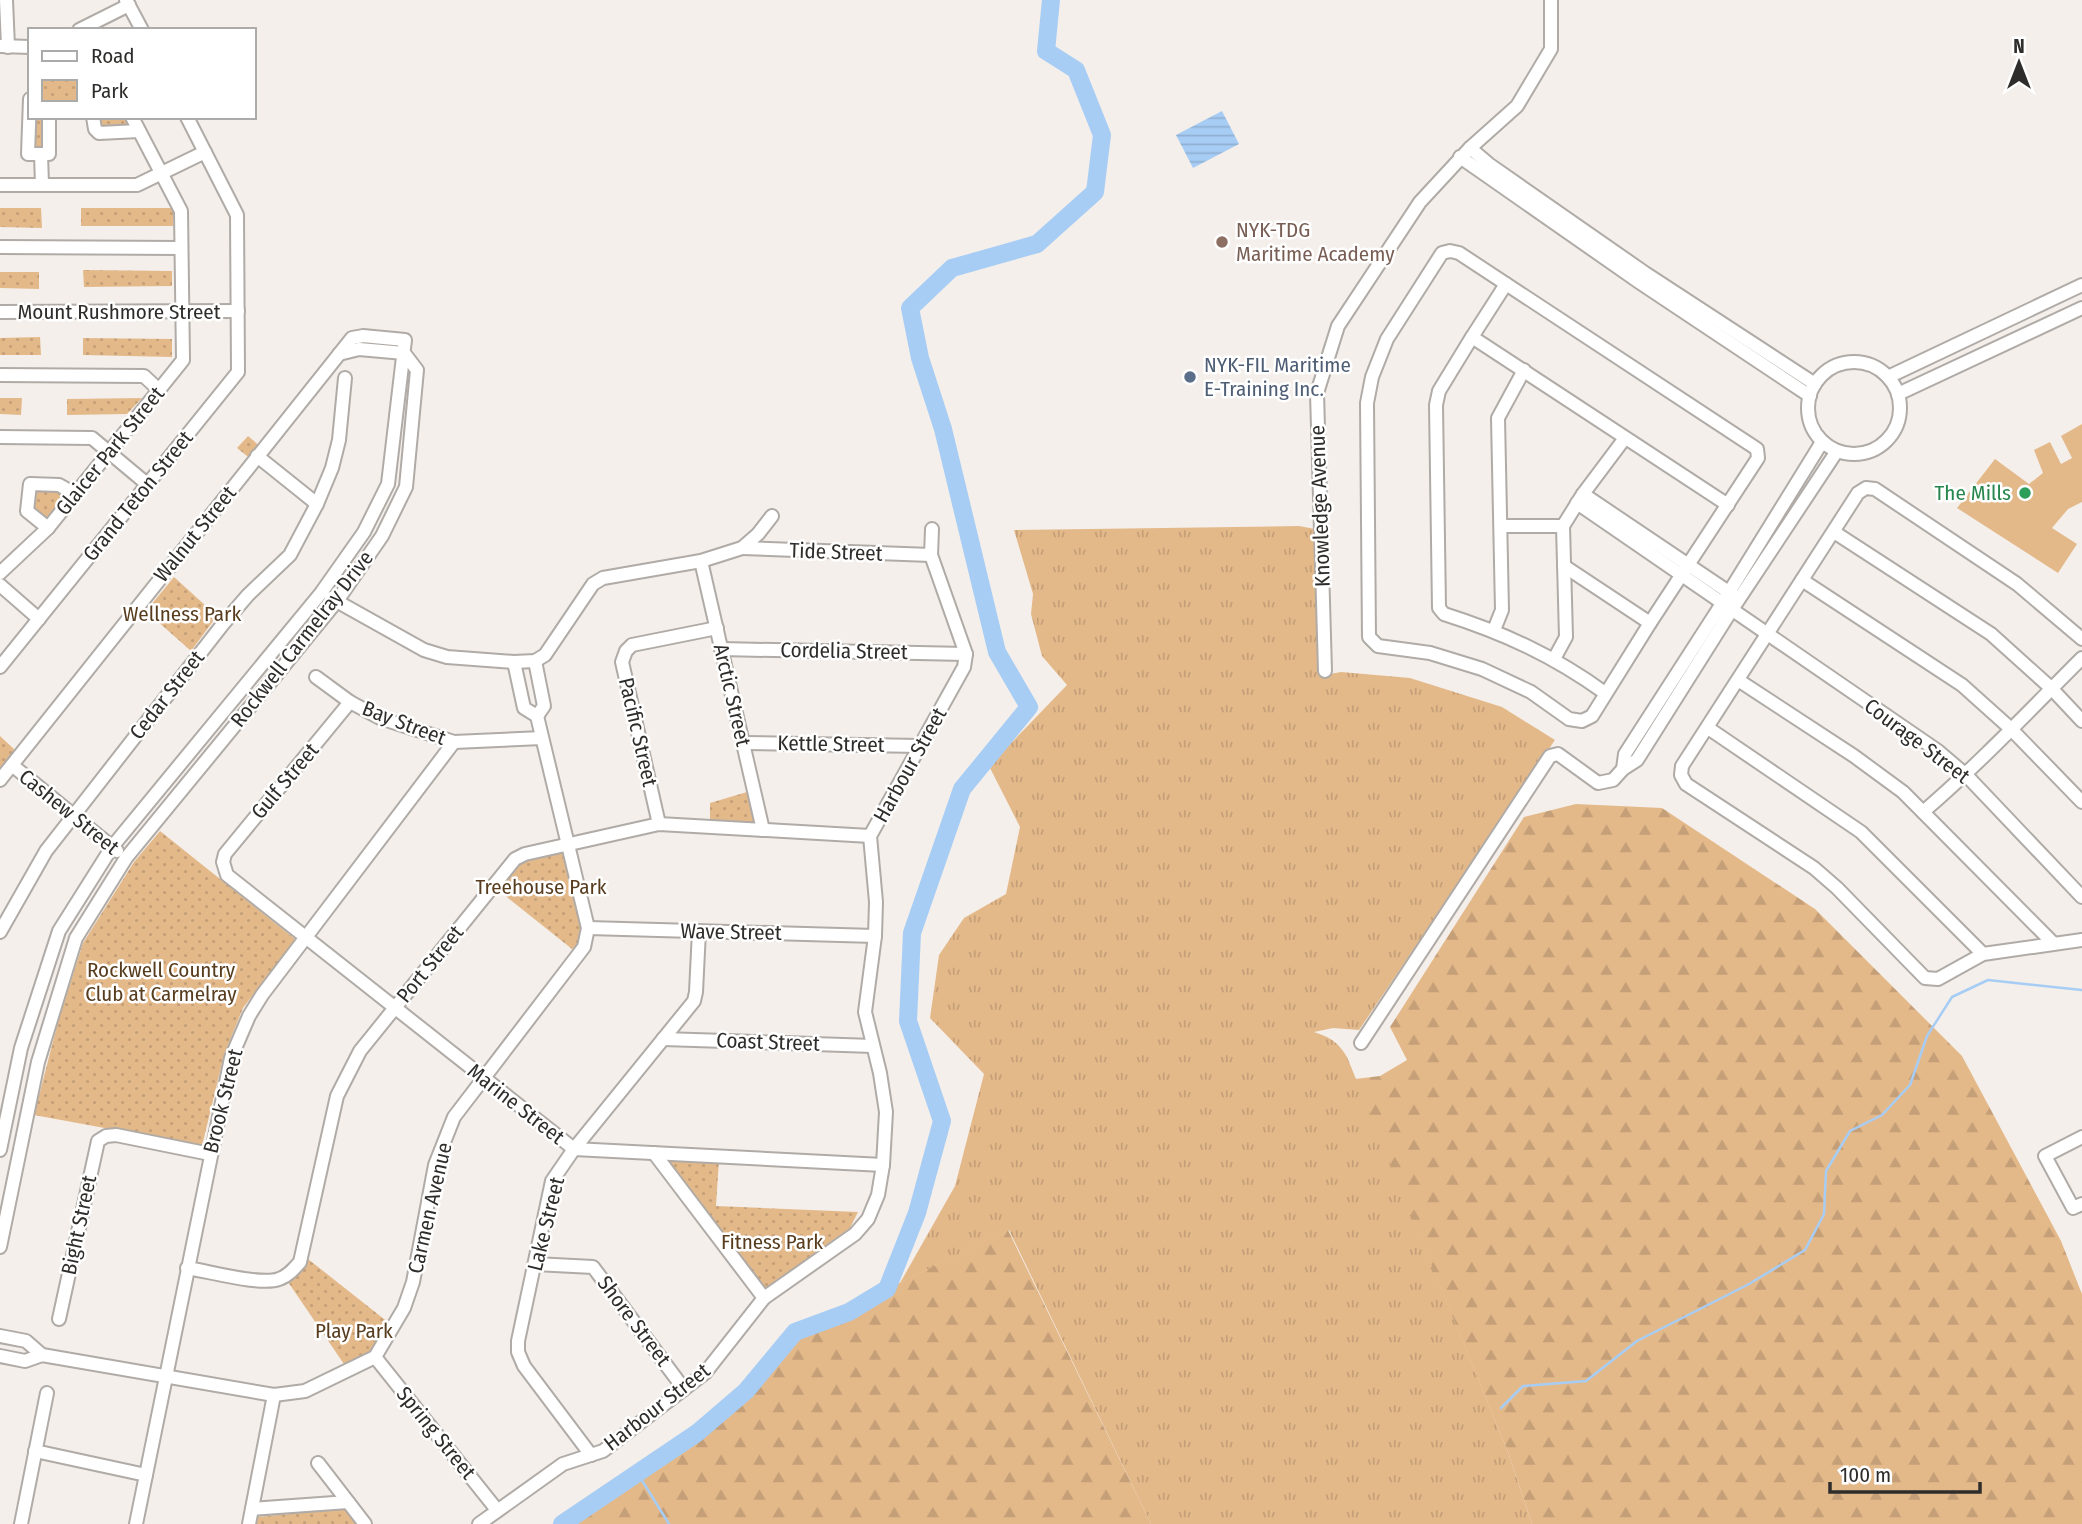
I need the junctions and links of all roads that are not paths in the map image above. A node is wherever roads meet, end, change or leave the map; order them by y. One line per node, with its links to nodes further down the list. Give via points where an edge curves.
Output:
1 (6, 0): 6 (street)
2 (1551, 0): 15 (street, Knowledge Avenue, via 1551,49 1517,106)
3 (128, 3): 4 (street); 5 (street)
4 (83, 28)
5 (141, 28)
6 (4, 47): 7 (street)
7 (28, 47)
8 (29, 119): 16 (street, via 27,153)
9 (49, 119): 16 (street, via 49,153)
10 (93, 119): 13 (street, via 99,133)
11 (133, 119): 13 (street, Glaicer Park Street)
12 (188, 119): 14 (street, Grand Teton Street)
13 (139, 131): 17 (street, Glaicer Park Street)
14 (205, 152): 17 (street); 27 (street, Grand Teton Street, via 237,215)
15 (1465, 153): 39 (street, via 1490,165); 82 (street, Knowledge Avenue, via 1420,202 1338,326 1317,393)
16 (41, 154): 19 (street)
17 (162, 173): 19 (street, via 137,185); 21 (street, Glaicer Park Street, via 181,211)
18 (0, 185): 19 (street)
19 (42, 185)
20 (0, 247): 21 (street)
21 (181, 248): 26 (street, Glaicer Park Street)
22 (1506, 284): 31 (street); 51 (street, via 1757,449 1758,458); 86 (street, via 1459,253 1442,253 1380,355 1367,403 1369,637 1378,646 1430,653 1482,668 1531,692 1569,719 1582,721 1592,716)
23 (2082, 285): 24 (street)
24 (2035, 307): 29 (street); 30 (street)
25 (2082, 308): 30 (street)
26 (182, 311): 27 (street, Mount Rushmore Street); 28 (street, Mount Rushmore Street); 38 (street, Glaicer Park Street, via 183,360)
27 (238, 311): 47 (street, Grand Teton Street, via 238,372)
28 (0, 312)
29 (2000, 324): 32 (street); 36 (street)
30 (2044, 325): 32 (street)
31 (1472, 337): 34 (street); 72 (street, via 1439,391 1436,405 1439,608 1444,614)
32 (2008, 341): 40 (street)
33 (405, 346): 46 (street, Walnut Street, via 352,338); 66 (street, Rockwell Carmelray Drive, via 388,484 364,532); 67 (street, Rockwell Carmelray Drive, via 417,370 406,487 382,536)
34 (1524, 370): 42 (street); 53 (street, via 1498,418)
35 (0, 374): 38 (street, via 144,376)
36 (1888, 377): 39 (street, via 1874,367 1841,364 1826,372); 40 (street)
37 (345, 378): 50 (street, Cedar Street, via 340,440)
38 (159, 390): 44 (street, Glaicer Park Street)
39 (1812, 390): 43 (street, via 1808,412 1812,429)
40 (1898, 394): 45 (street, via 1896,428 1886,442 1871,451)
41 (0, 437): 44 (street, via 92,438)
42 (1625, 438): 49 (street); 51 (street)
43 (1822, 442): 45 (street); 68 (street)
44 (110, 451): 47 (street); 48 (street, Glaicer Park Street)
45 (1837, 451): 68 (street)
46 (257, 456): 50 (street); 96 (street, Walnut Street)
47 (148, 484): 69 (street, Grand Teton Street)
48 (75, 494): 55 (street, Glaicer Park Street); 55 (street, via 58,485 30,484 27,511)
49 (1580, 498): 54 (street); 62 (street, Courage Street)
50 (317, 504): 101 (street, Cedar Street, via 290,555 247,595)
51 (1728, 505): 62 (street)
52 (772, 516): 58 (street)
53 (1502, 526): 54 (street); 72 (street, via 1502,610)
54 (1563, 526): 61 (street)
55 (48, 528): 63 (street, Glaicer Park Street)
56 (932, 529): 59 (street)
57 (1834, 532): 64 (street); 74 (street, via 1858,494 1875,489 2017,584); 85 (street, via 1990,634)
58 (742, 548): 59 (street, Tide Street); 60 (street)
59 (931, 555): 76 (street)
60 (701, 561): 71 (street, Arctic Street); 79 (street, via 603,578 593,584 545,655)
61 (1564, 566): 70 (street); 78 (street, via 1566,637)
62 (1685, 571): 68 (street, Courage Street); 70 (street)
63 (0, 573)
64 (1802, 580): 73 (street); 91 (street, via 1962,685)
65 (0, 585): 69 (street)
66 (321, 593): 67 (street); 106 (street, Rockwell Carmelray Drive)
67 (337, 601): 80 (street, via 424,650 447,657); 107 (street, Rockwell Carmelray Drive)
68 (1731, 601): 73 (street, Courage Street); 120 (street, via 1637,760 1613,780 1598,783 1558,754 1550,756)
69 (39, 620): 81 (street, Grand Teton Street)
70 (1650, 623): 86 (street)
71 (717, 628): 75 (street, Arctic Street); 102 (street, Pacific Street, via 632,645 622,662)
72 (1494, 630): 78 (street)
73 (1766, 633): 84 (street); 97 (street, Courage Street)
74 (2082, 639)
75 (721, 649): 76 (street, Cordelia Street); 94 (street, Arctic Street)
76 (966, 654): 95 (street, Harbour Street, via 964,667)
77 (2082, 657): 85 (street)
78 (1554, 659): 86 (street)
79 (535, 661): 80 (street); 88 (street, via 544,706)
80 (514, 662): 88 (street, via 524,708)
81 (0, 667)
82 (1325, 671)
83 (316, 677): 87 (street, Bay Street)
84 (1738, 680): 90 (street); 100 (street, via 1886,778)
85 (2051, 688): 89 (street); 91 (street)
86 (1605, 693)
87 (350, 702): 93 (street, Bay Street, via 380,718); 108 (street, Gulf Street)
88 (537, 716): 92 (street)
89 (2082, 721)
90 (1708, 728): 117 (street, via 1861,832); 117 (street, via 1682,766 1686,784 1814,868 1925,978 1938,979)
91 (2010, 728): 97 (street); 99 (street)
92 (542, 738): 93 (street, Bay Street); 105 (street)
93 (454, 742): 114 (street, Brook Street)
94 (743, 743): 95 (street, Kettle Street); 103 (street, Arctic Street)
95 (920, 746): 104 (street, Harbour Street)
96 (12, 765): 98 (street, Walnut Street); 101 (street, Cashew Street)
97 (1966, 775): 100 (street); 109 (street, Courage Street)
98 (0, 780)
99 (2082, 802)
100 (1923, 812): 116 (street)
101 (73, 815): 106 (street, Cashew Street); 112 (street, Cedar Street, via 46,851)
102 (659, 824): 103 (street, Port Street); 105 (street, Port Street)
103 (763, 830): 104 (street, Port Street)
104 (870, 836): 113 (street, Harbour Street, via 876,884)
105 (568, 845): 110 (street); 118 (street, Port Street, via 515,859)
106 (112, 847): 107 (street, Cashew Street); 125 (street, Rockwell Carmelray Drive, via 59,931 21,1048)
107 (126, 858): 129 (street, Rockwell Carmelray Drive, via 76,938)
108 (223, 862): 114 (street, Marine Street, via 227,875)
109 (2082, 897)
110 (588, 928): 111 (street, Wave Street); 122 (street, Carmen Avenue, via 584,947)
111 (699, 931): 113 (street, Wave Street); 119 (street, Lake Street, via 694,1001)
112 (0, 932)
113 (875, 936): 121 (street, Harbour Street, via 865,1012)
114 (306, 937): 118 (street, Marine Street); 127 (street, Brook Street, via 249,1016 231,1058)
115 (2082, 940): 116 (street)
116 (2053, 943): 117 (street)
117 (1983, 954)
118 (394, 1008): 122 (street, Marine Street); 134 (street, Port Street, via 360,1051 337,1096 300,1262 279,1280 263,1281)
119 (663, 1039): 121 (street, Coast Street); 124 (street, Lake Street)
120 (1361, 1043)
121 (873, 1046): 128 (street, Harbour Street, via 886,1112)
122 (484, 1080): 124 (street, Marine Street); 140 (street, Carmen Avenue, via 454,1117 435,1164 413,1282 404,1308)
123 (2082, 1138): 130 (street, via 2045,1156 2073,1208)
124 (574, 1149): 126 (street, Marine Street); 133 (street, Lake Street, via 552,1181)
125 (0, 1150)
126 (654, 1153): 128 (street, Marine Street); 135 (street)
127 (210, 1154): 134 (street, Brook Street); 136 (street, Bight Street, via 116,1135 98,1141)
128 (883, 1164): 135 (street, Harbour Street, via 878,1195 868,1219 855,1234)
129 (6, 1186): 131 (street, Rockwell Carmelray Drive)
130 (2082, 1204)
131 (4, 1207): 132 (street, Rockwell Carmelray Drive)
132 (0, 1247)
133 (535, 1264): 142 (street, Shore Street, via 593,1267); 146 (street, Lake Street, via 518,1352)
134 (187, 1268): 141 (street, Brook Street)
135 (764, 1298): 142 (street, Harbour Street, via 705,1373)
136 (59, 1319)
137 (0, 1336): 138 (street, via 26,1341)
138 (42, 1355): 139 (street, via 25,1362); 141 (street)
139 (0, 1356)
140 (375, 1357): 144 (street, via 306,1391); 151 (street, Spring Street)
141 (165, 1377): 144 (street); 148 (street, Brook Street)
142 (684, 1389): 146 (street, Harbour Street, via 603,1451)
143 (47, 1393): 145 (street)
144 (274, 1395): 150 (street)
145 (35, 1451): 148 (street); 152 (street)
146 (591, 1455): 151 (street, Harbour Street, via 563,1464)
147 (318, 1463): 149 (street)
148 (146, 1475): 153 (street, Brook Street)
149 (348, 1502): 150 (street); 155 (street)
150 (252, 1509): 154 (street)
151 (497, 1510): 156 (street, Harbour Street)
152 (21, 1524)
153 (136, 1524)
154 (249, 1524)
155 (365, 1524)
156 (480, 1524)

